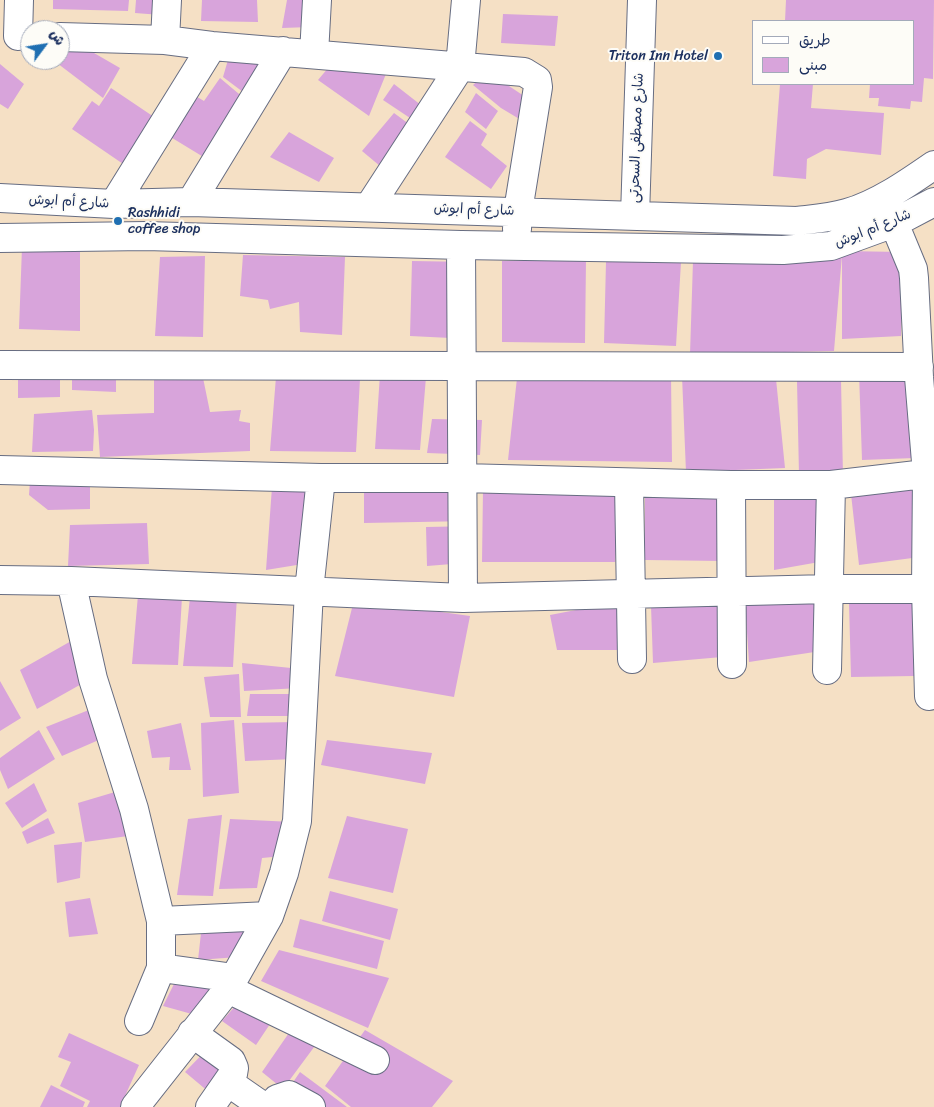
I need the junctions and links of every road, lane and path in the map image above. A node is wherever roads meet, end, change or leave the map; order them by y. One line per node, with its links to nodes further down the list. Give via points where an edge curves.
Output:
1 (19, 0): 6 (street)
2 (167, 0): 8 (street)
3 (317, 0): 11 (street)
4 (466, 0): 12 (street)
5 (642, 0): 20 (street, شارع مصطفى السحرتى)
6 (16, 36)
7 (70, 38): 8 (street)
8 (165, 40): 9 (street)
9 (212, 46): 10 (street); 17 (street)
10 (283, 51): 11 (street); 15 (street)
11 (314, 54): 12 (street)
12 (460, 67): 18 (street); 19 (street, via 524,72 537,80 538,94)
13 (934, 165): 20 (street, شارع أم ابوش, via 868,205 826,218 797,221)
14 (0, 198): 17 (street, شارع أم ابوش)
15 (191, 202): 17 (street, شارع أم ابوش); 18 (street, شارع أم ابوش)
16 (934, 202): 21 (street, شارع أم ابوش)
17 (114, 204)
18 (369, 206): 19 (street, شارع أم ابوش)
19 (518, 211): 20 (street, شارع أم ابوش); 24 (street)
20 (635, 216)
21 (894, 223): 24 (street, شارع أم ابوش, via 831,246 783,250); 27 (street, via 914,269)
22 (0, 238): 23 (street, شارع أم ابوش, via 146,236)
23 (461, 245): 24 (street, شارع أم ابوش); 26 (street)
24 (516, 246)
25 (0, 365): 26 (street)
26 (462, 366): 27 (street); 31 (street)
27 (924, 373): 29 (street)
28 (0, 470): 30 (street)
29 (930, 474): 33 (street); 38 (street)
30 (321, 478): 31 (street); 39 (street)
31 (462, 478): 32 (street); 42 (street)
32 (629, 483): 34 (street); 41 (street)
33 (830, 485): 34 (street); 37 (street)
34 (731, 486): 40 (street)
35 (0, 580): 36 (street)
36 (71, 581): 39 (street); 48 (street, via 93,680 131,801)
37 (829, 589): 38 (street); 40 (street); 45 (street)
38 (930, 589): 46 (street)
39 (309, 591): 42 (street); 47 (street, via 297,821)
40 (732, 591): 41 (street); 44 (street)
41 (630, 593): 42 (street); 43 (street)
42 (463, 598)
43 (632, 659)
44 (732, 664)
45 (827, 670)
46 (929, 696)
47 (269, 916): 48 (street); 50 (street)
48 (161, 921): 49 (street)
49 (161, 968): 50 (street); 51 (street)
50 (231, 984): 52 (street); 53 (street)
51 (139, 1021)
52 (192, 1034): 54 (street, via 231,1062 234,1068); 55 (street)
53 (375, 1060)
54 (228, 1082): 56 (street); 57 (street)
55 (135, 1107)
56 (210, 1107)
57 (264, 1107)
58 (271, 1107): 59 (street, via 277,1099 289,1095)
59 (311, 1107)

